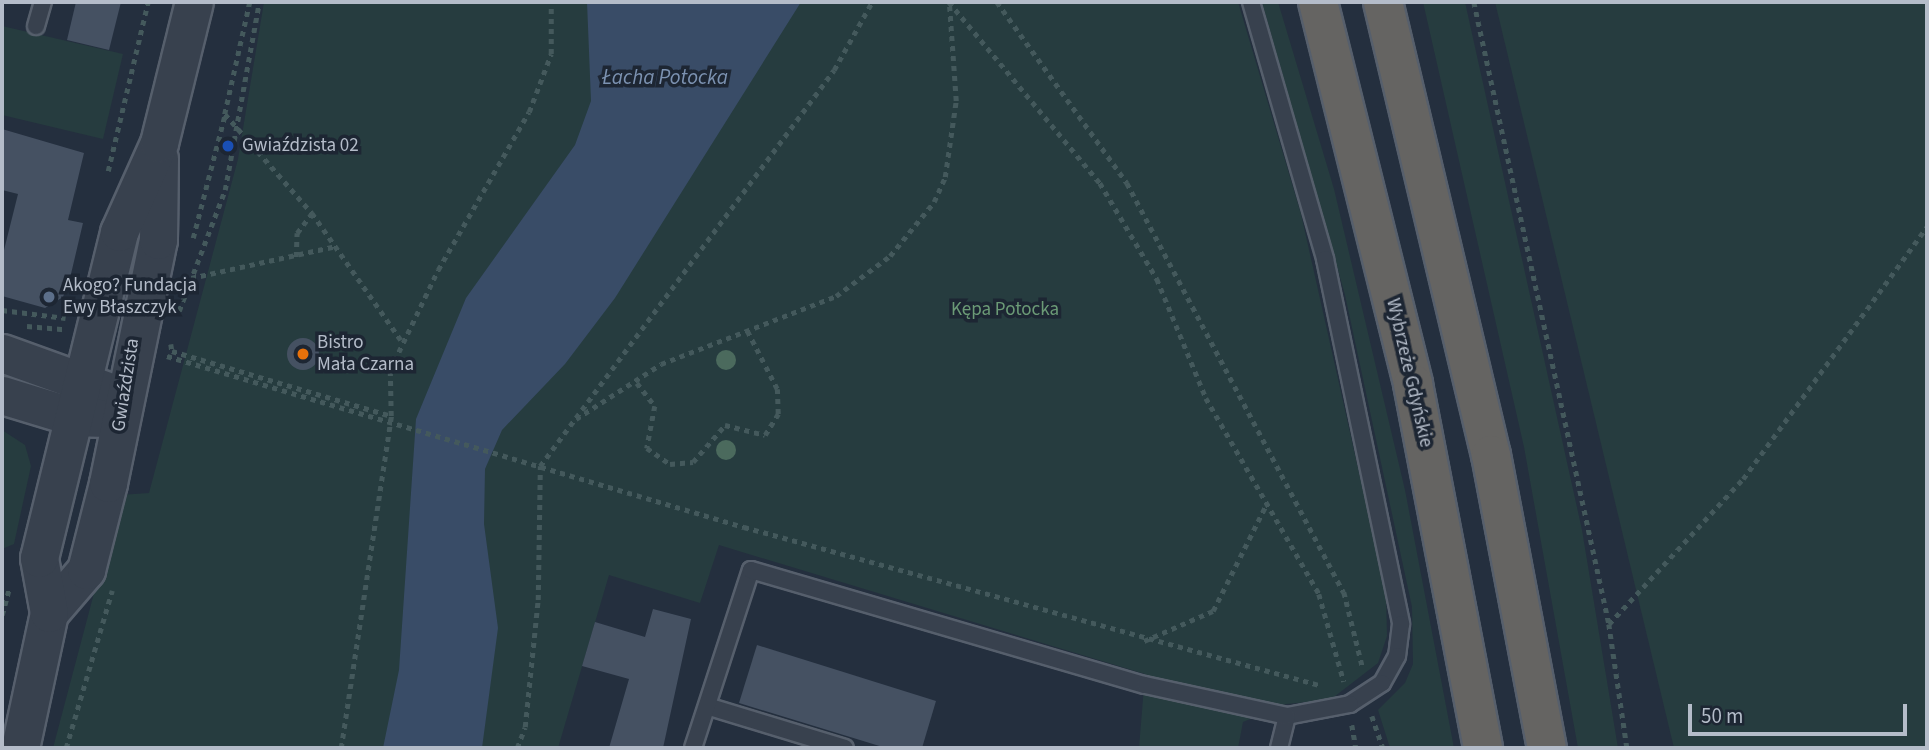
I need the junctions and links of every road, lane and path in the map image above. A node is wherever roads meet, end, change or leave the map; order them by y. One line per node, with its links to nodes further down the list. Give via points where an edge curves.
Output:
1 (43, 2): 14 (lane)
2 (148, 2): 18 (path)
3 (194, 2): 17 (street, Gwiaździsta)
4 (250, 2): 15 (path)
5 (260, 2): 16 (path)
6 (551, 2): 34 (path, via 551,54 530,112)
7 (872, 2): 43 (path, via 834,70)
8 (949, 2): 32 (path, via 956,101 945,177 934,202 890,256 836,296); 46 (path, via 1100,183 1157,279 1206,398)
9 (997, 2): 50 (path, via 1127,183 1344,592)
10 (1251, 2): 50 (lane, via 1325,259 1397,590 1400,647 1389,674)
11 (1318, 2): 62 (highway, Wybrzeże Gdyńskie, via 1413,384)
12 (1383, 2): 63 (highway, via 1491,455)
13 (1474, 2): 48 (path)
14 (36, 26)
15 (225, 114): 16 (path); 22 (path)
16 (238, 127): 19 (path); 25 (path, via 225,190)
17 (159, 143): 37 (street, Gwiaździsta, via 119,232); 40 (street, Gwiaździsta, via 158,240)
18 (107, 178)
19 (312, 213): 21 (path); 23 (path, via 297,233)
20 (1927, 228): 48 (path, via 1743,479)
21 (337, 246): 23 (path); 34 (path)
22 (191, 247)
23 (296, 257): 25 (path)
24 (187, 260): 26 (path)
25 (190, 278): 26 (path); 30 (path)
26 (180, 287): 28 (path)
27 (2, 310): 29 (path, via 62,320)
28 (170, 311)
29 (74, 312)
30 (174, 325)
31 (76, 330): 33 (path)
32 (747, 331): 38 (path, via 661,364); 38 (path, via 778,389 775,423 765,435 725,425 693,462 670,464 647,448 655,407)
33 (8, 339): 37 (street)
34 (401, 340): 41 (path, via 387,392)
35 (156, 353): 36 (path)
36 (165, 355): 41 (path, via 170,337 172,351); 44 (path)
37 (84, 378): 40 (street); 42 (street, Gwiaździsta)
38 (637, 383): 43 (path)
39 (2, 395): 42 (street)
40 (122, 409): 42 (street, via 106,417); 47 (street, Gwiaździsta, via 86,570)
41 (391, 416): 44 (path)
42 (74, 418): 47 (street, Gwiaździsta, via 39,558)
43 (572, 421): 45 (path)
44 (389, 424): 45 (path); 55 (path)
45 (540, 466): 49 (path); 56 (path, via 538,600)
46 (1266, 503): 49 (path, via 1213,611); 51 (path, via 1319,594)
47 (50, 613): 54 (street, Gwiaździsta)
48 (1609, 624): 64 (path)
49 (1143, 641): 51 (path)
50 (1368, 689): 51 (lane); 51 (path); 61 (path)
51 (1348, 696): 53 (lane); 60 (path)
52 (710, 707): 53 (lane, via 751,570 1145,685); 57 (lane); 58 (lane)
53 (1287, 716): 59 (lane)
54 (20, 748)
55 (341, 748)
56 (517, 748)
57 (693, 748)
58 (845, 748)
59 (1279, 748)
60 (1356, 748)
61 (1383, 748)
62 (1483, 748)
63 (1547, 748)
64 (1627, 748)

